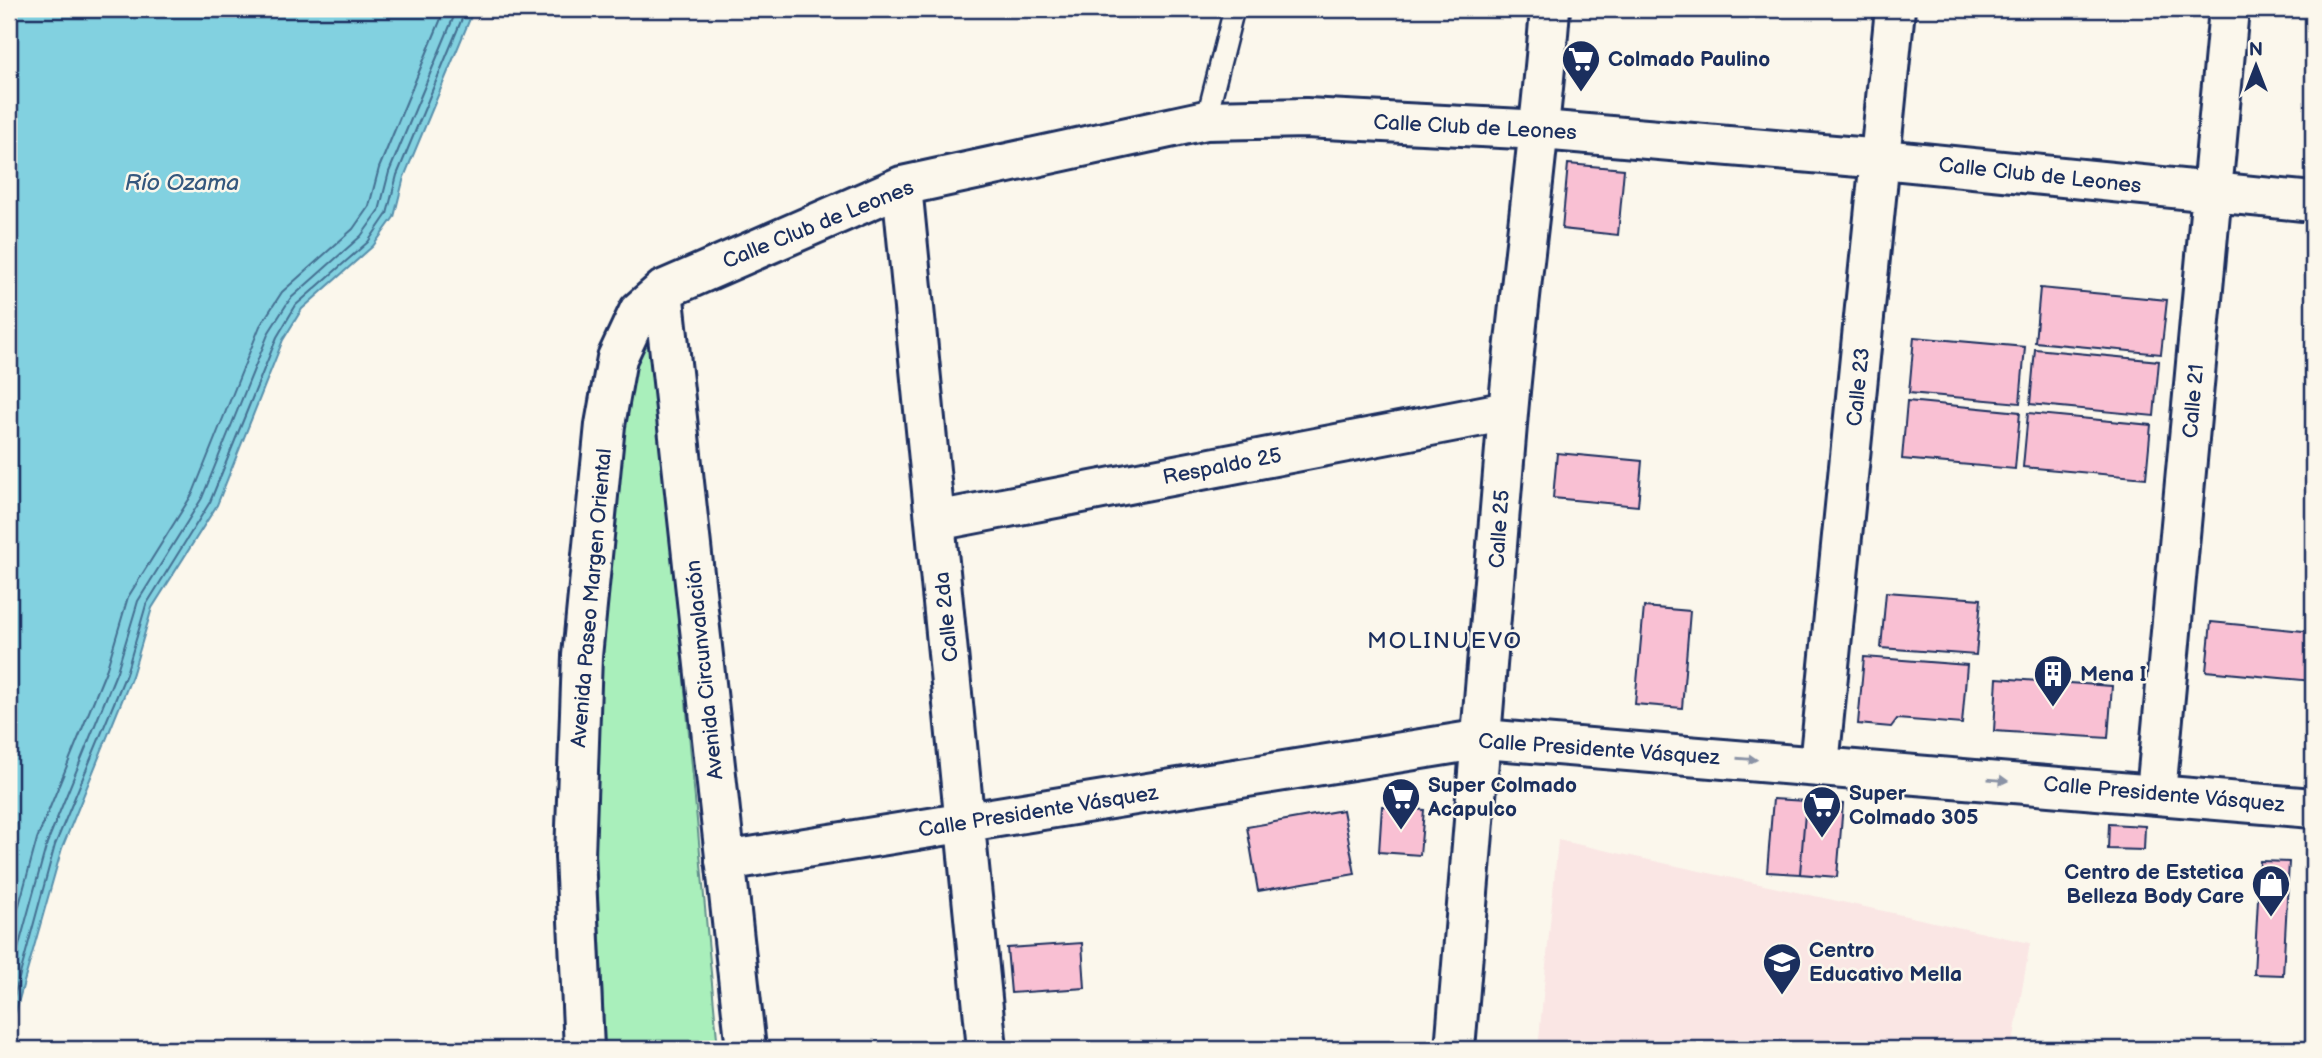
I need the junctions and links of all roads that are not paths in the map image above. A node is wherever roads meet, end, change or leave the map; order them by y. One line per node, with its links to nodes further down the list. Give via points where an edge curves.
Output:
1 (1234, 9): 5 (lane)
2 (1550, 9): 6 (street, Calle 25)
3 (1895, 9): 7 (street, Calle 23)
4 (2229, 9): 9 (street, Calle 21)
5 (1206, 120): 6 (street, Calle Club de Leones, via 1306,118); 8 (street, Calle Club de Leones)
6 (1541, 130): 7 (street, Calle Club de Leones); 12 (street, Calle 25)
7 (1882, 159): 9 (street, Calle Club de Leones); 15 (street, Calle 23)
8 (902, 186): 11 (street, Calle Club de Leones); 13 (street, Calle 2da)
9 (2213, 193): 10 (street, Calle Club de Leones); 16 (street, Calle 21)
10 (2313, 201)
11 (663, 290): 19 (street, Avenida Circunvalación); 20 (street, Avenida Paseo Margen Oriental, via 639,311 617,358 605,425 582,656 575,830)
12 (1508, 411): 13 (street, Respaldo 25); 14 (street, Calle 25)
13 (936, 521): 18 (street, Calle 2da)
14 (1483, 739): 15 (street, Calle Presidente Vásquez, one-way to 15); 18 (street, Calle Presidente Vásquez); 23 (street, Calle 25)
15 (1819, 765): 16 (street, Calle Presidente Vásquez, one-way to 16)
16 (2156, 793): 17 (street, Calle Presidente Vásquez)
17 (2313, 808)
18 (965, 823): 19 (street, Calle Presidente Vásquez); 22 (street, Calle 2da)
19 (725, 861): 21 (street, Avenida Circunvalación)
20 (584, 1049)
21 (746, 1049)
22 (987, 1049)
23 (1455, 1049)

